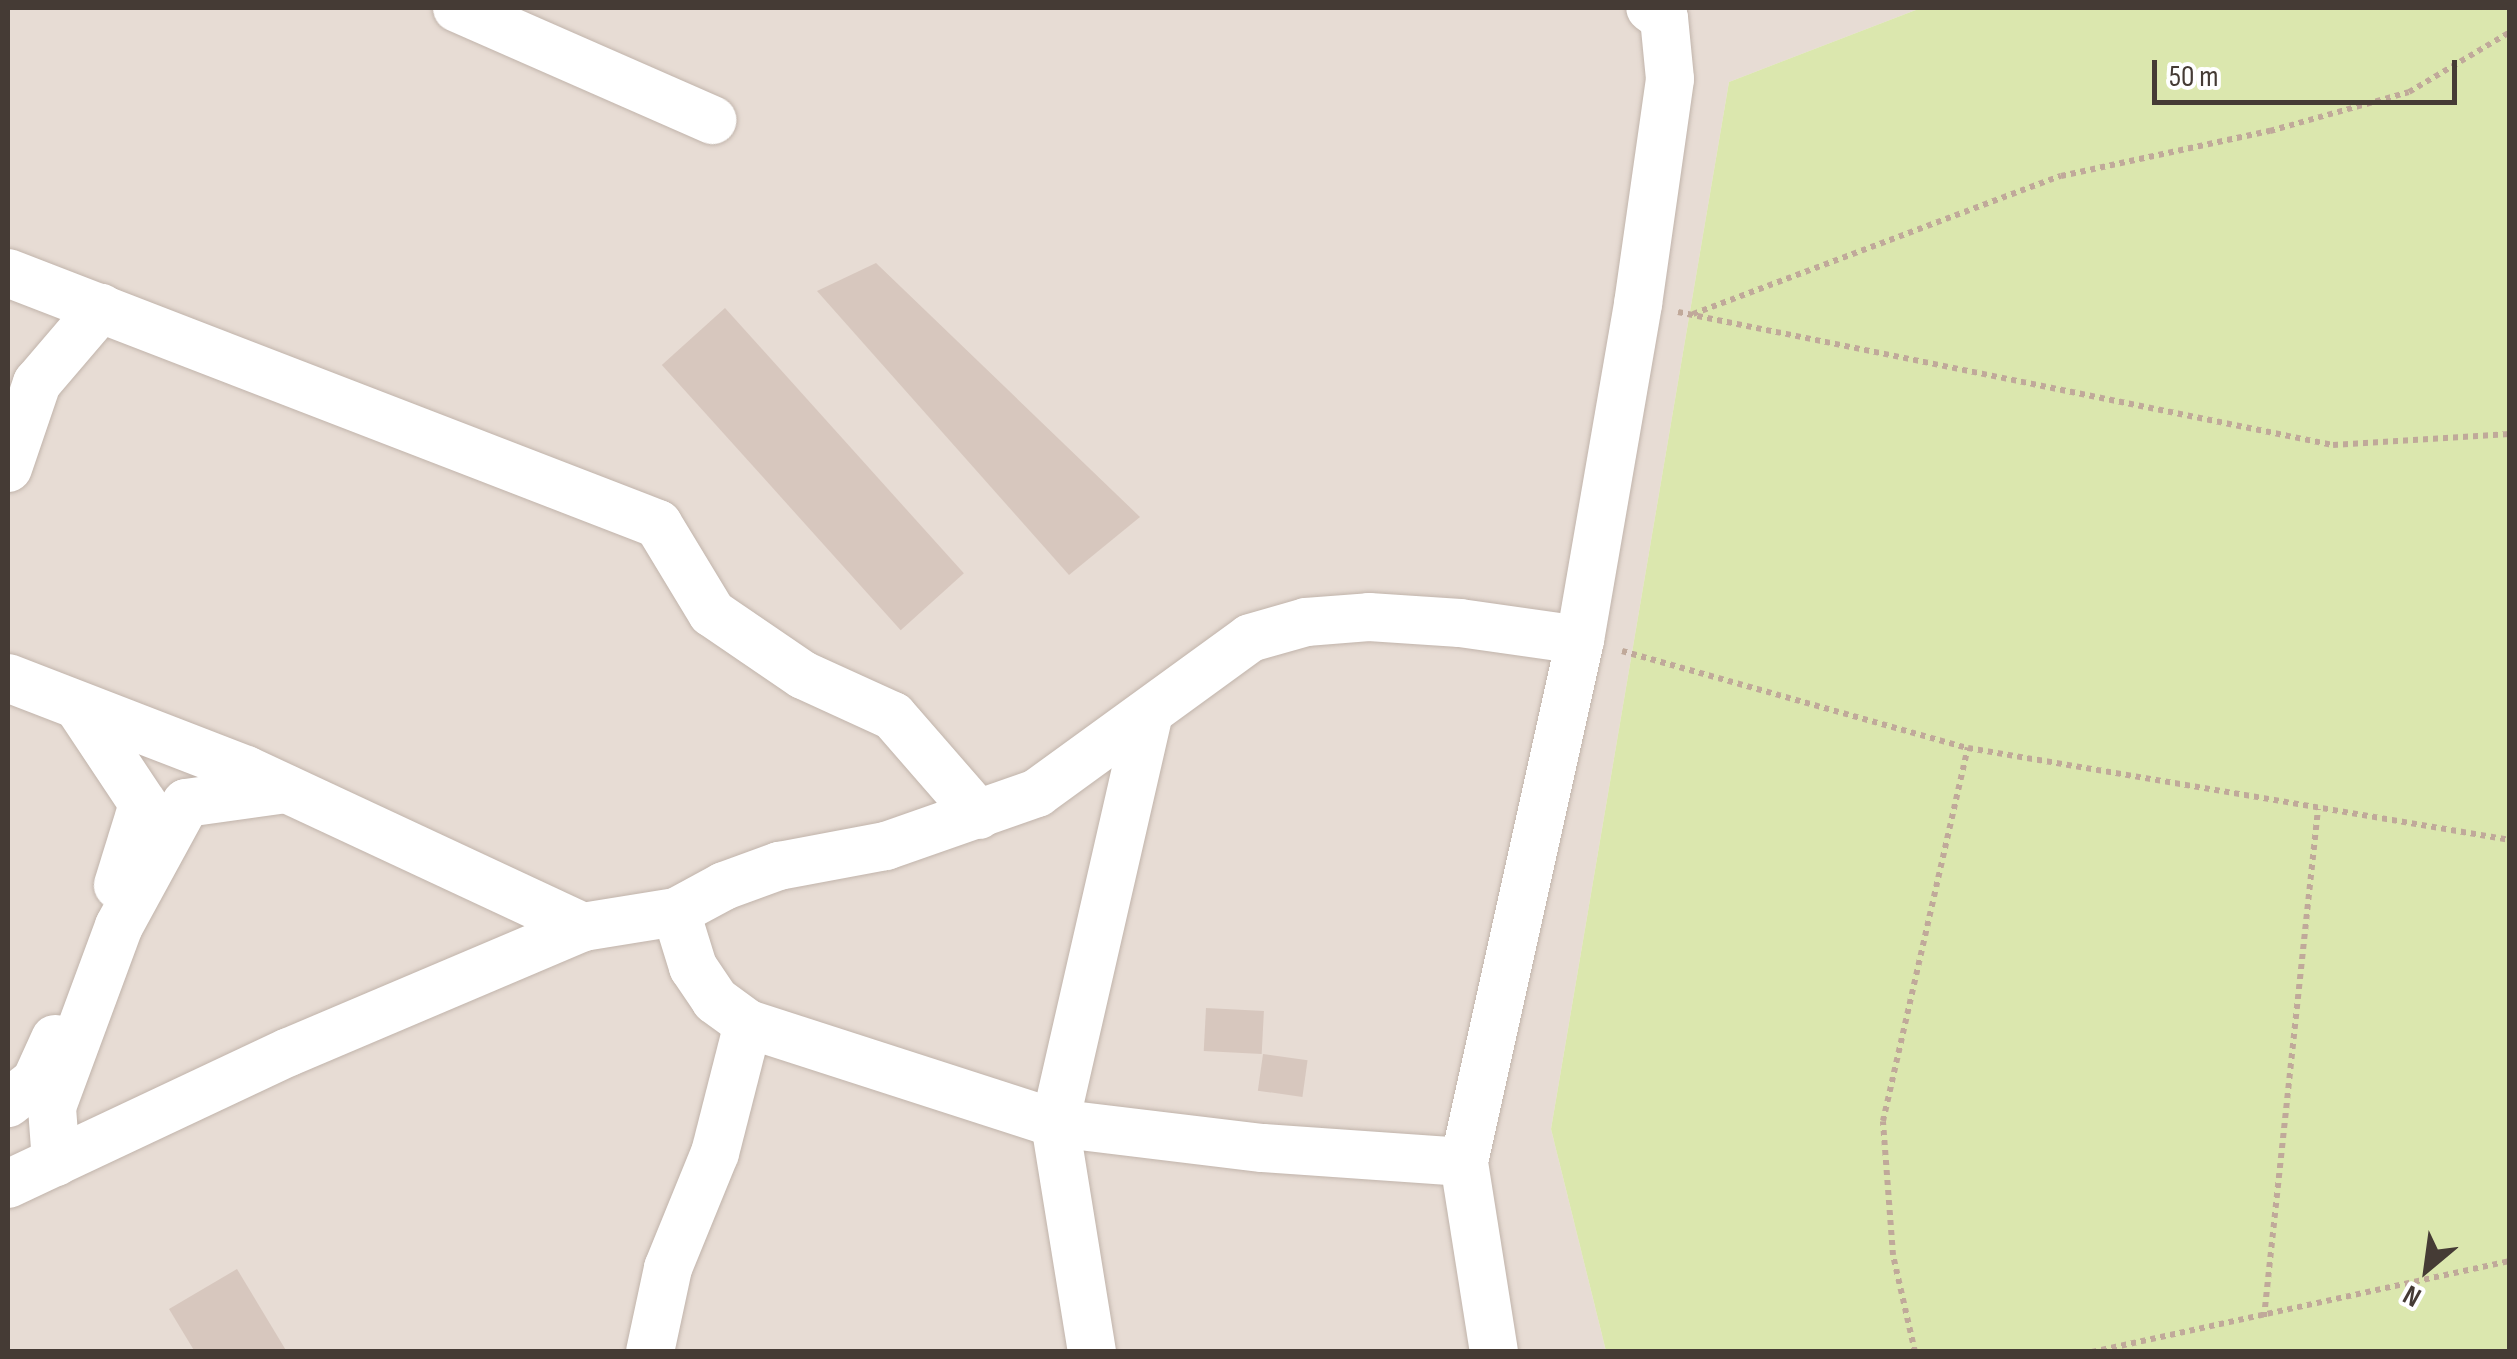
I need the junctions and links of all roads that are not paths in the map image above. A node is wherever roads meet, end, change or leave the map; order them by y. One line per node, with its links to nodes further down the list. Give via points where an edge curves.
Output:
1 (457, 8): 3 (street)
2 (1650, 8): 8 (street, via 1664,18 1670,79)
3 (712, 120)
4 (8, 259): 5 (street)
5 (29, 281): 6 (street)
6 (101, 308): 7 (street, via 37,383); 13 (street, via 658,524 712,613 803,675 893,716)
7 (8, 468)
8 (1580, 640): 11 (street, via 1369,617 1306,622 1250,638); 20 (street)
9 (8, 678): 10 (street)
10 (78, 706): 12 (street); 17 (street, via 142,804 100,943 36,1081)
11 (1148, 717): 13 (street, via 1037,793); 18 (street)
12 (286, 789): 15 (street); 19 (street, via 186,803 119,926 52,1107)
13 (979, 814): 14 (street, via 886,846 780,866)
14 (676, 912): 15 (street); 16 (street, via 693,967 715,1000)
15 (584, 926): 19 (street, via 289,1052)
16 (748, 1024): 18 (street); 22 (street, via 715,1152 668,1268)
17 (8, 1103)
18 (1055, 1123): 20 (street, via 1263,1148); 23 (street)
19 (56, 1162): 21 (street)
20 (1464, 1162): 24 (street)
21 (8, 1184)
22 (650, 1352)
23 (1092, 1352)
24 (1494, 1352)

